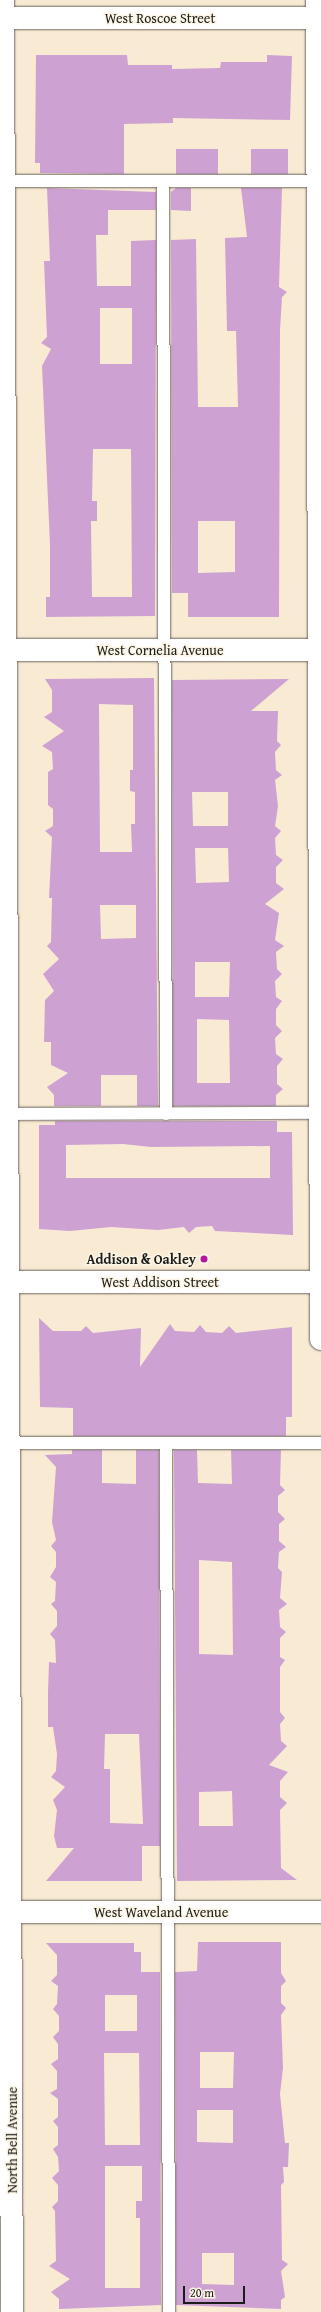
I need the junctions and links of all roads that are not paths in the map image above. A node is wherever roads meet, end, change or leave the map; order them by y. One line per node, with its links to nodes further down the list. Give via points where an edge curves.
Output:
1 (2, 12): 2 (street, West Roscoe Street); 3 (street, North Bell Avenue)
2 (318, 12): 5 (street)
3 (2, 181): 4 (lane); 6 (street, North Bell Avenue)
4 (162, 181): 5 (lane); 8 (lane)
5 (319, 181): 7 (street)
6 (3, 650): 8 (street, West Cornelia Avenue); 10 (street, North Bell Avenue)
7 (320, 650): 8 (street, West Cornelia Avenue); 9 (street)
8 (166, 651): 11 (lane)
9 (321, 1113): 11 (lane); 13 (street)
10 (4, 1114): 11 (lane); 12 (street, North Bell Avenue)
11 (166, 1114)
12 (4, 1282): 13 (street, West Addison Street); 15 (street, North Bell Avenue)
13 (321, 1282): 14 (street)
14 (321, 1340)
15 (5, 1443): 16 (lane); 18 (street, North Bell Avenue)
16 (166, 1443): 17 (lane); 19 (lane)
17 (321, 1443)
18 (6, 1912): 19 (street, West Waveland Avenue); 21 (street, North Bell Avenue)
19 (169, 1912): 20 (street, West Waveland Avenue); 22 (lane)
20 (321, 1912)
21 (12, 2312)
22 (169, 2312)

